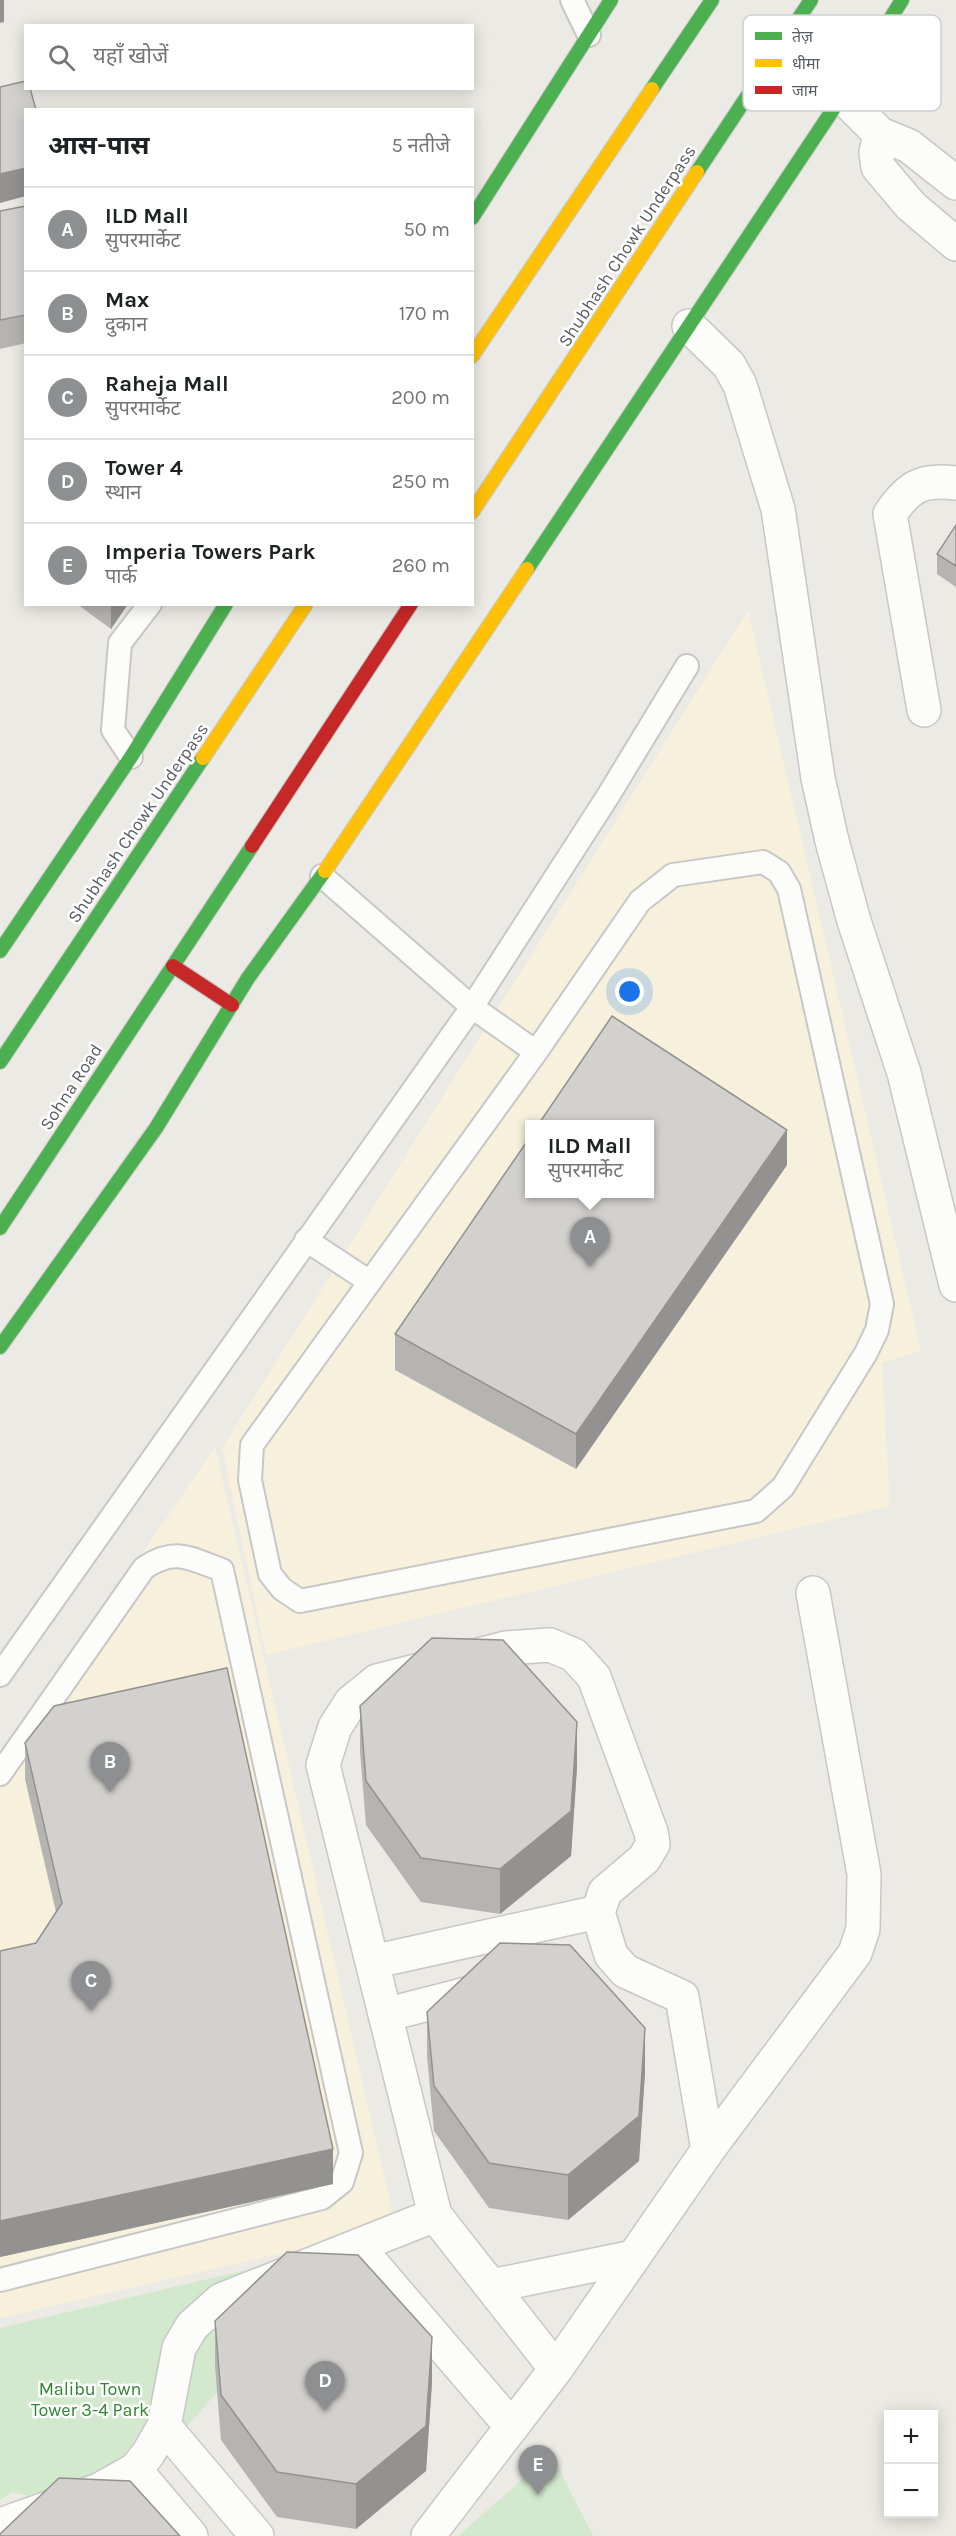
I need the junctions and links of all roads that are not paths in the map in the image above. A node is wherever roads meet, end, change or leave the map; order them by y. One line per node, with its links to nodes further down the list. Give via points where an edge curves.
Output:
1 (572, 0): 8 (lane)
2 (611, 0): 8 (main road)
3 (712, 0): 17 (main road)
4 (811, 0): 6 (main road, Shubhash Chowk Underpass)
5 (902, 0): 7 (main road)
6 (801, 15)
7 (893, 15)
8 (589, 35): 14 (main road)
9 (743, 103): 19 (main road, Shubhash Chowk Underpass)
10 (832, 111): 16 (main road)
11 (857, 111): 12 (street)
12 (880, 134): 13 (street, via 909,146); 15 (street, via 878,167 911,206)
13 (956, 183)
14 (474, 215)
15 (956, 244)
16 (688, 326): 27 (main road); 37 (street, via 729,365 740,386 778,509 818,778 832,842 904,1073)
17 (474, 353)
18 (956, 483): 25 (street, via 918,484 902,496 890,514)
19 (474, 509)
20 (148, 606): 26 (lane, via 120,643 113,730)
21 (225, 606): 26 (main road)
22 (305, 606): 33 (main road, Shubhash Chowk Underpass)
23 (410, 606): 29 (main road)
24 (687, 666): 31 (lane)
25 (924, 710)
26 (130, 757): 28 (main road)
27 (322, 876): 30 (main road); 31 (lane)
28 (0, 951)
29 (172, 966): 30 (main road); 34 (main road, Sohna Road)
30 (232, 1005): 38 (main road, via 156,1128)
31 (472, 1007): 32 (lane); 35 (lane)
32 (536, 1052): 36 (lane); 36 (lane, via 640,901 658,884 673,875 763,862 779,872 789,889 882,1304 877,1330 866,1353 783,1487 756,1511 300,1601 282,1589 270,1574 250,1480 252,1445)
33 (0, 1062)
34 (0, 1228)
35 (306, 1240): 36 (lane); 40 (lane)
36 (370, 1282)
37 (956, 1284)
38 (0, 1347)
39 (813, 1593): 48 (street, via 864,1874 863,1929 855,1953 843,1971)
40 (0, 1675)
41 (0, 1774): 52 (lane, via 144,1568 161,1556 186,1556 222,1570 351,2153 342,2182 322,2198)
42 (598, 1912): 43 (street); 44 (street); 44 (street, via 605,1892 644,1859 652,1844 651,1832 594,1677 574,1655 550,1645 506,1648 377,1681 351,1702 335,1727 323,1765)
43 (611, 1955): 45 (street); 48 (street, via 625,1971 682,1997)
44 (372, 1962): 47 (street)
45 (577, 1964)
46 (509, 1982): 47 (street)
47 (385, 2015): 49 (street)
48 (708, 2150): 51 (street)
49 (435, 2215): 50 (street); 53 (street)
50 (357, 2246): 55 (street, via 221,2300 192,2326 179,2349); 56 (street)
51 (634, 2257): 53 (street); 54 (street)
52 (0, 2280)
53 (491, 2286): 54 (street)
54 (556, 2369): 56 (street)
55 (164, 2426): 57 (street); 60 (street)
56 (512, 2427): 61 (street)
57 (135, 2470): 58 (street, via 99,2490); 59 (street)
58 (0, 2524)
59 (191, 2536)
60 (257, 2536)
61 (428, 2536)

